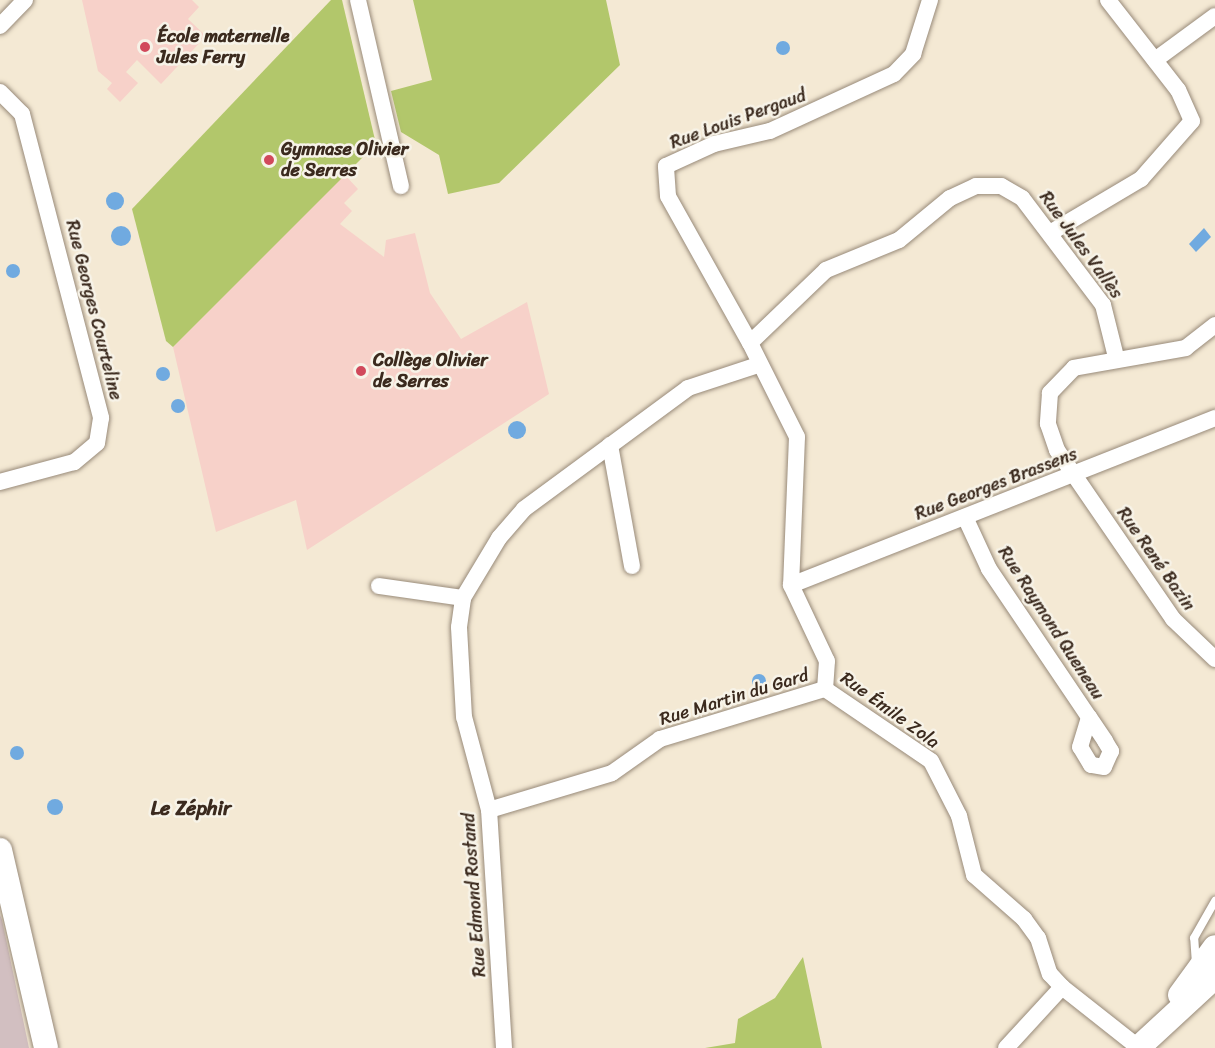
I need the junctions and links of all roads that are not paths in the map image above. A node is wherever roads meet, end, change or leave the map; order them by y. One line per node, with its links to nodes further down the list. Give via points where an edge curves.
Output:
1 (25, 0): 6 (street)
2 (358, 0): 9 (street)
3 (930, 0): 12 (street, Rue Louis Pergaud, via 913,54 894,74 770,131 714,144 666,166 668,196)
4 (1108, 0): 7 (street)
5 (1215, 16): 7 (street)
6 (0, 26)
7 (1155, 60): 10 (street, via 1190,107 1192,121 1141,179)
8 (0, 92): 18 (street, Rue Georges Courteline, via 22,114 101,418 97,443 74,462)
9 (401, 186)
10 (1050, 233): 12 (street, Rue Jules Vallès, via 1022,198 1002,186 976,186 950,198 899,240 826,270); 13 (street, Rue Jules Vallès, via 1108,315)
11 (1215, 325): 13 (street, Rue René Bazin, via 1186,348)
12 (750, 343): 14 (street)
13 (1116, 357): 17 (street, Rue René Bazin, via 1074,368 1050,393 1048,424)
14 (758, 365): 16 (street, Rue Edmond Rostand, via 688,388); 21 (street, via 797,437)
15 (1215, 418): 17 (street, Rue Georges Brassens)
16 (610, 445): 20 (street); 23 (street, Rue Edmond Rostand, via 524,509 499,538)
17 (1074, 474): 19 (street, Rue Georges Brassens); 24 (street, Rue René Bazin, via 1173,619)
18 (0, 482)
19 (965, 517): 21 (street, Rue Georges Brassens); 26 (street, Rue Raymond Queneau, via 989,569)
20 (632, 566)
21 (791, 585): 25 (street, Rue Émile Zola, via 827,661)
22 (379, 586): 23 (street)
23 (463, 598): 27 (street, Rue Edmond Rostand, via 459,627 464,717)
24 (1215, 659)
25 (825, 689): 27 (street, Rue Martin du Gard, via 660,739 612,773); 32 (street, Rue Émile Zola, via 931,761 959,816 974,875 1024,919 1038,938 1050,974)
26 (1089, 717)
27 (489, 810): 35 (street, Rue Edmond Rostand)
28 (0, 850): 34 (main road)
29 (1215, 902): 31 (lane, via 1194,938)
30 (1215, 947): 31 (main road)
31 (1206, 974): 33 (main road)
32 (1062, 987): 33 (street, Rue Émile Zola); 36 (street)
33 (1143, 1042)
34 (46, 1048)
35 (504, 1048)
36 (1006, 1048)

